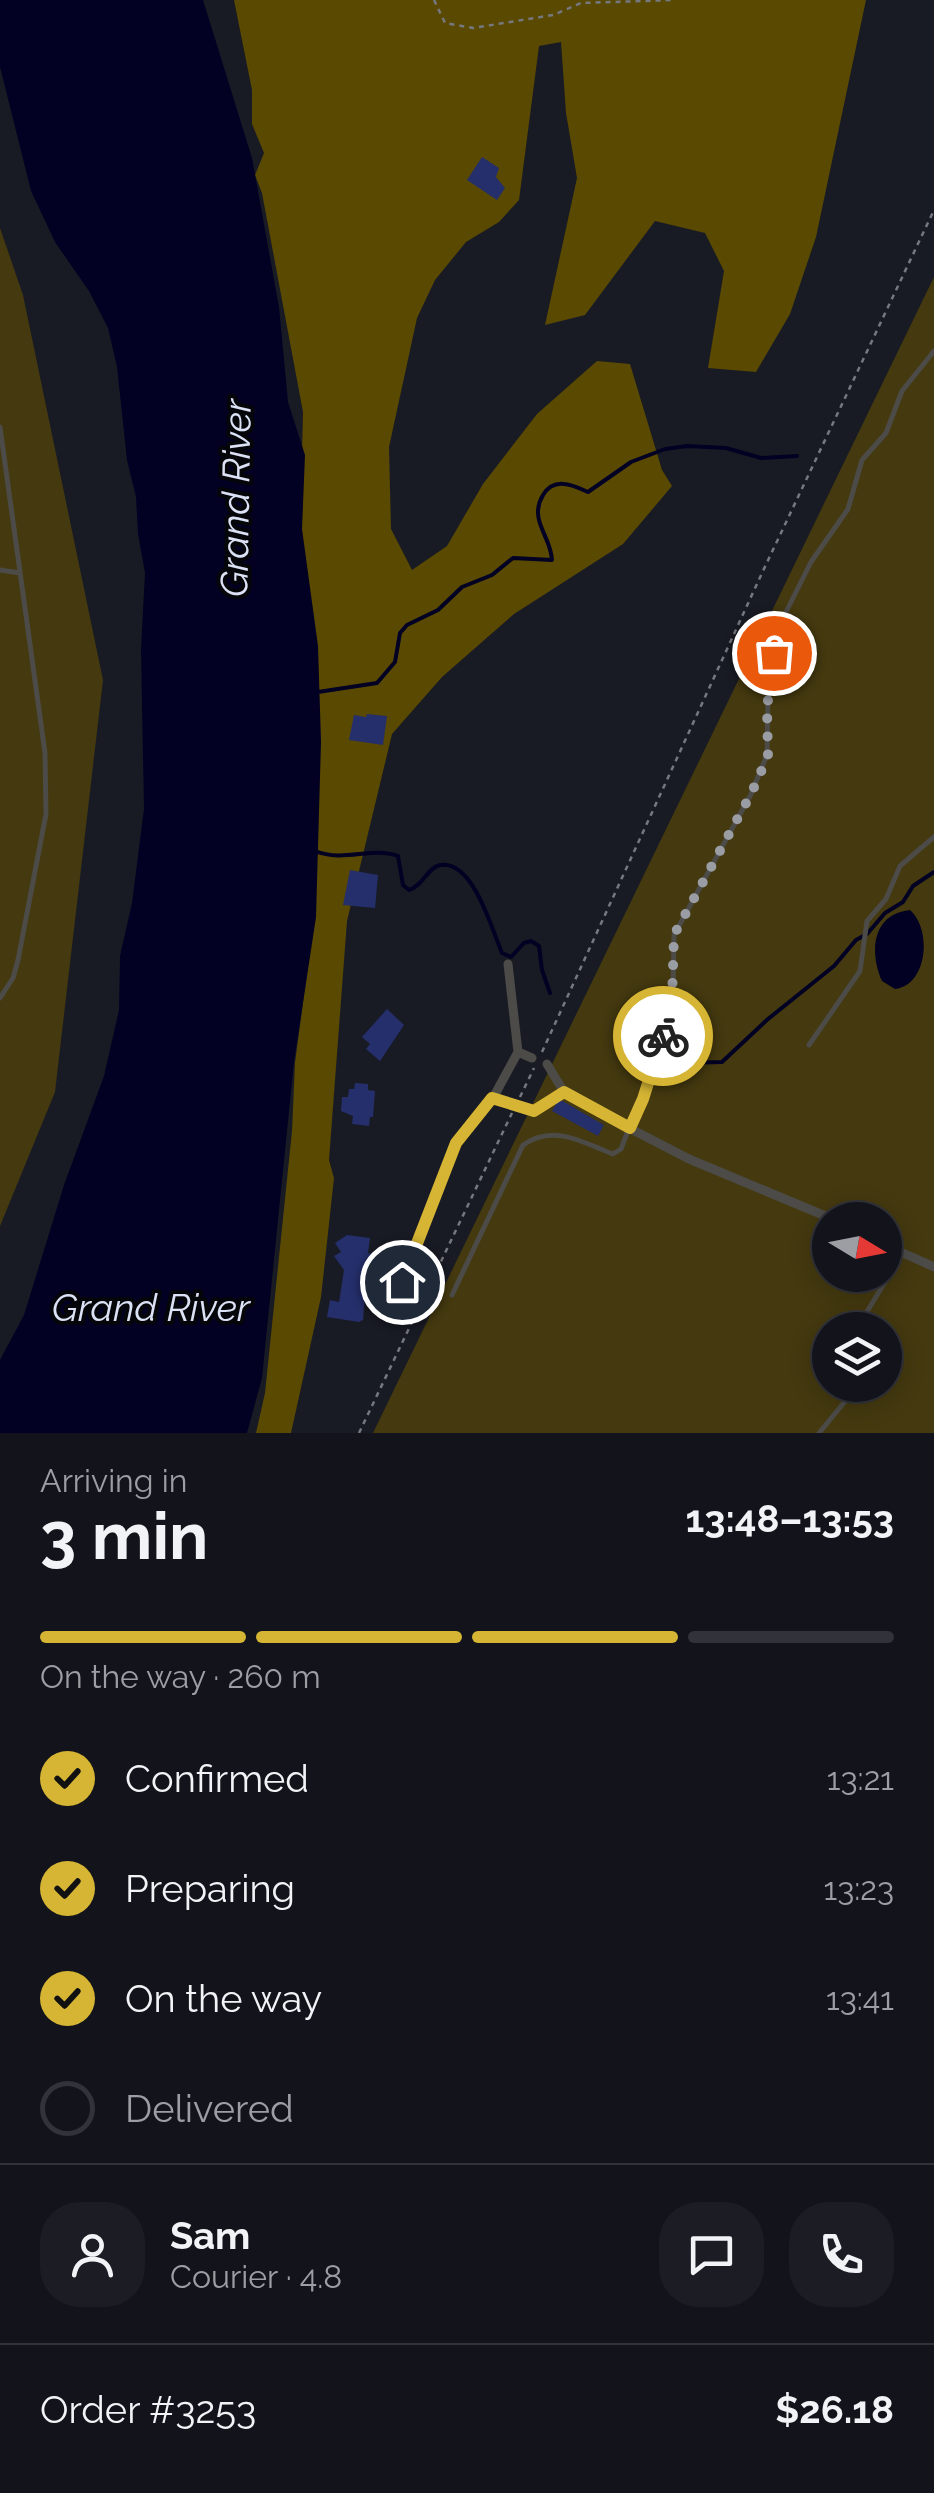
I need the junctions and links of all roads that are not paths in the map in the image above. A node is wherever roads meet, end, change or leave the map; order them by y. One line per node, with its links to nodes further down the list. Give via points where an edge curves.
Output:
1 (934, 351): 14 (lane, via 902,391 886,434 862,460 848,509 811,562 778,628 768,756 674,935 670,1019)
2 (0, 427): 4 (lane)
3 (0, 570): 4 (lane)
4 (20, 573): 7 (lane, via 45,753 46,814 18,960)
5 (934, 837): 8 (lane, via 900,866 867,921 860,971)
6 (508, 964): 9 (street)
7 (0, 998)
8 (810, 1045)
9 (518, 1052): 10 (street); 13 (street)
10 (532, 1058)
11 (548, 1064): 12 (street)
12 (564, 1092): 13 (street, via 534,1111); 14 (street)
13 (492, 1098): 18 (street, via 456,1143)
14 (630, 1128): 15 (street); 19 (lane, via 616,1154 560,1134 524,1145)
15 (812, 1210)
16 (902, 1253): 17 (street)
17 (934, 1267)
18 (402, 1282)
19 (452, 1295)
20 (845, 1402): 21 (lane)
21 (819, 1433)

